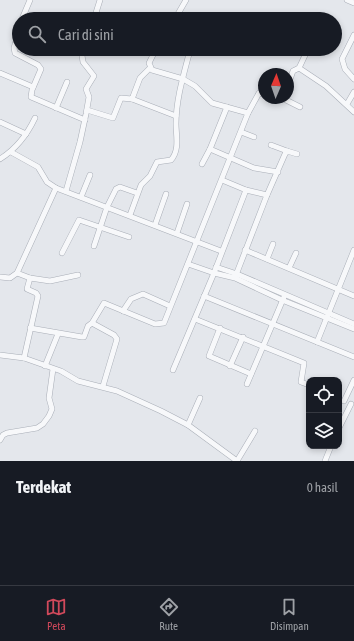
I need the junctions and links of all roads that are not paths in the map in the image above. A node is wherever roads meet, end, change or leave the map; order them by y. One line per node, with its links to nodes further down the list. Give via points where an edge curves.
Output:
1 (30, 0): 6 (street)
2 (100, 0): 7 (street)
3 (186, 0): 8 (street)
4 (347, 0): 5 (street)
5 (354, 3)
6 (25, 12)
7 (96, 12)
8 (179, 12)
9 (354, 35): 20 (street, via 342,59 344,69)
10 (20, 56): 22 (street, via 41,69)
11 (82, 56): 31 (street, via 83,62 94,75 86,89 89,97)
12 (152, 56): 15 (street, via 148,63)
13 (189, 56): 19 (street)
14 (305, 56): 16 (street)
15 (150, 68): 19 (street); 25 (street, via 140,78)
16 (299, 68): 17 (street); 27 (street)
17 (294, 70)
18 (0, 73): 22 (street)
19 (183, 79): 28 (street, via 195,86 212,103); 34 (street)
20 (354, 79)
21 (67, 82): 30 (street)
22 (34, 87): 30 (street, via 31,95 33,99)
23 (354, 92): 27 (street)
24 (258, 94): 33 (street)
25 (132, 99): 31 (street, via 121,98 113,118); 34 (street)
26 (294, 104): 29 (street)
27 (347, 104): 32 (street)
28 (227, 107): 33 (street); 42 (street)
29 (300, 107)
30 (56, 108): 36 (street)
31 (87, 110): 36 (street)
32 (354, 112)
33 (248, 113): 38 (street)
34 (176, 116): 55 (street, via 177,141 173,157 167,161 157,162)
35 (34, 118): 39 (street)
36 (85, 120): 54 (street)
37 (0, 122): 39 (street)
38 (241, 132): 40 (street); 46 (street)
39 (26, 134): 44 (street)
40 (254, 137)
41 (271, 145): 43 (street)
42 (210, 149): 46 (street); 48 (street)
43 (287, 151): 45 (street); 49 (street)
44 (11, 152): 47 (street); 52 (street, via 38,167 47,182)
45 (297, 154)
46 (231, 158): 49 (street, via 254,168); 51 (street)
47 (0, 159)
48 (202, 164)
49 (278, 172): 57 (street)
50 (90, 175): 58 (street)
51 (222, 180): 53 (street); 66 (street)
52 (56, 188): 54 (street); 78 (street)
53 (246, 190): 57 (street); 69 (street)
54 (66, 191): 58 (street)
55 (138, 193): 60 (street, via 117,188); 61 (street)
56 (166, 194): 62 (street)
57 (267, 195): 70 (street)
58 (81, 196): 60 (street)
59 (187, 204): 64 (street)
60 (107, 207): 61 (street); 63 (street)
61 (130, 215): 62 (street)
62 (155, 225): 64 (street)
63 (101, 227): 65 (street); 68 (street); 72 (street, via 78,221)
64 (177, 233): 66 (street)
65 (129, 237)
66 (196, 242): 69 (street); 75 (street)
67 (273, 244): 74 (street)
68 (94, 246)
69 (221, 250): 76 (street)
70 (245, 250): 74 (street); 81 (street)
71 (354, 250): 84 (street)
72 (62, 253)
73 (296, 253): 77 (street)
74 (267, 259): 77 (street)
75 (188, 264): 79 (street); 89 (street)
76 (216, 267): 79 (street); 81 (street)
77 (289, 268): 84 (street)
78 (17, 273): 82 (street, via 10,278); 83 (street)
79 (214, 273): 81 (street); 86 (street)
80 (78, 275): 83 (street, via 50,281)
81 (236, 276): 85 (street); 88 (street)
82 (0, 277)
83 (30, 278): 96 (street, via 28,289 38,296)
84 (338, 290): 87 (street); 91 (street)
85 (285, 294): 88 (street); 91 (street)
86 (204, 296): 92 (street); 94 (street)
87 (354, 296)
88 (282, 300): 91 (street); 94 (street)
89 (170, 306): 90 (street, via 143,294 131,299); 90 (street, via 164,323 159,325)
90 (123, 311): 93 (street, via 104,303)
91 (328, 315): 95 (street); 98 (street); 101 (street)
92 (195, 319): 97 (street); 109 (street)
93 (92, 323): 99 (street, via 82,338); 114 (street, via 116,337)
94 (272, 323): 101 (street); 102 (street)
95 (354, 324)
96 (30, 328): 99 (street); 105 (street)
97 (220, 328): 100 (street); 107 (street, via 209,356)
98 (354, 329)
99 (58, 334): 106 (street)
100 (243, 337): 102 (street); 107 (street)
101 (317, 342): 104 (street)
102 (264, 345): 110 (street); 113 (street, via 304,362 301,382)
103 (0, 355): 105 (street)
104 (354, 357)
105 (24, 358): 106 (street)
106 (45, 366): 108 (street)
107 (230, 366): 110 (street)
108 (53, 369): 114 (street, via 61,370 78,381); 121 (street, via 49,398 52,409 50,416 37,428 7,433)
109 (173, 370)
110 (251, 374): 112 (street)
111 (354, 382): 116 (street)
112 (247, 384)
113 (306, 384)
114 (103, 386): 119 (street)
115 (200, 398): 119 (street)
116 (342, 400): 117 (street)
117 (353, 404): 118 (street)
118 (342, 423)
119 (188, 425): 123 (street)
120 (255, 431): 123 (street)
121 (0, 440)
122 (330, 449): 124 (street)
123 (237, 461)
124 (325, 461)

